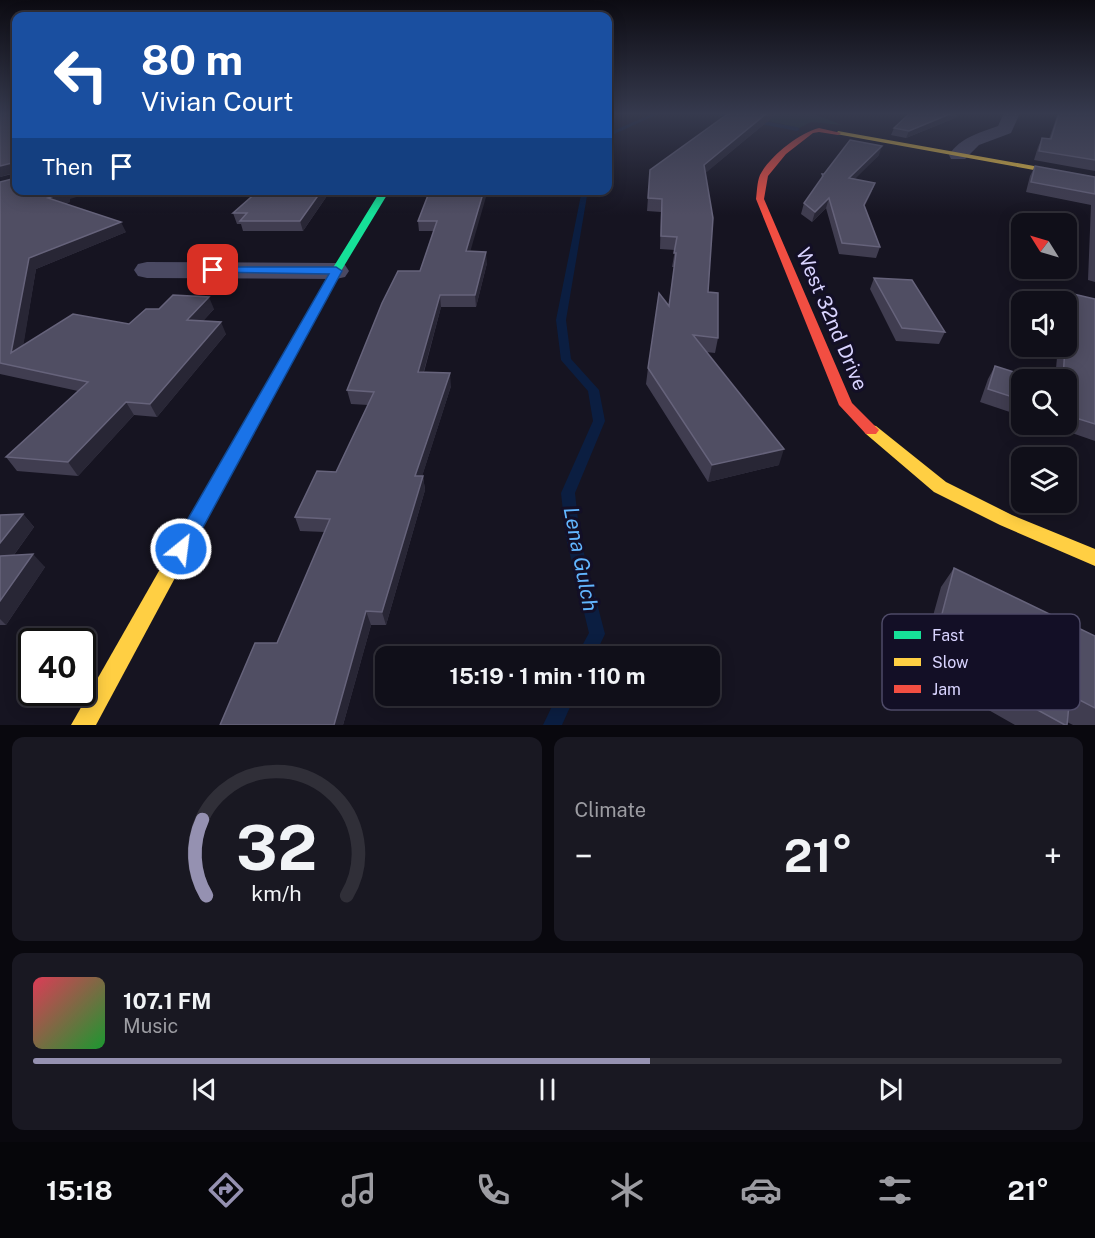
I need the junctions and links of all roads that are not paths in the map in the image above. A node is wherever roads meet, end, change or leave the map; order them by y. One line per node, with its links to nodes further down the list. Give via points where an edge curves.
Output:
1 (792, 147): 9 (street, West 32nd Drive, via 763,174 760,199 846,405 940,487)
2 (916, 147): 4 (street, West 32nd Drive)
3 (963, 147): 4 (street)
4 (958, 154): 5 (street)
5 (1095, 179)
6 (383, 195): 8 (street)
7 (147, 270): 8 (street)
8 (336, 271): 10 (street)
9 (1095, 558)
10 (83, 725)

